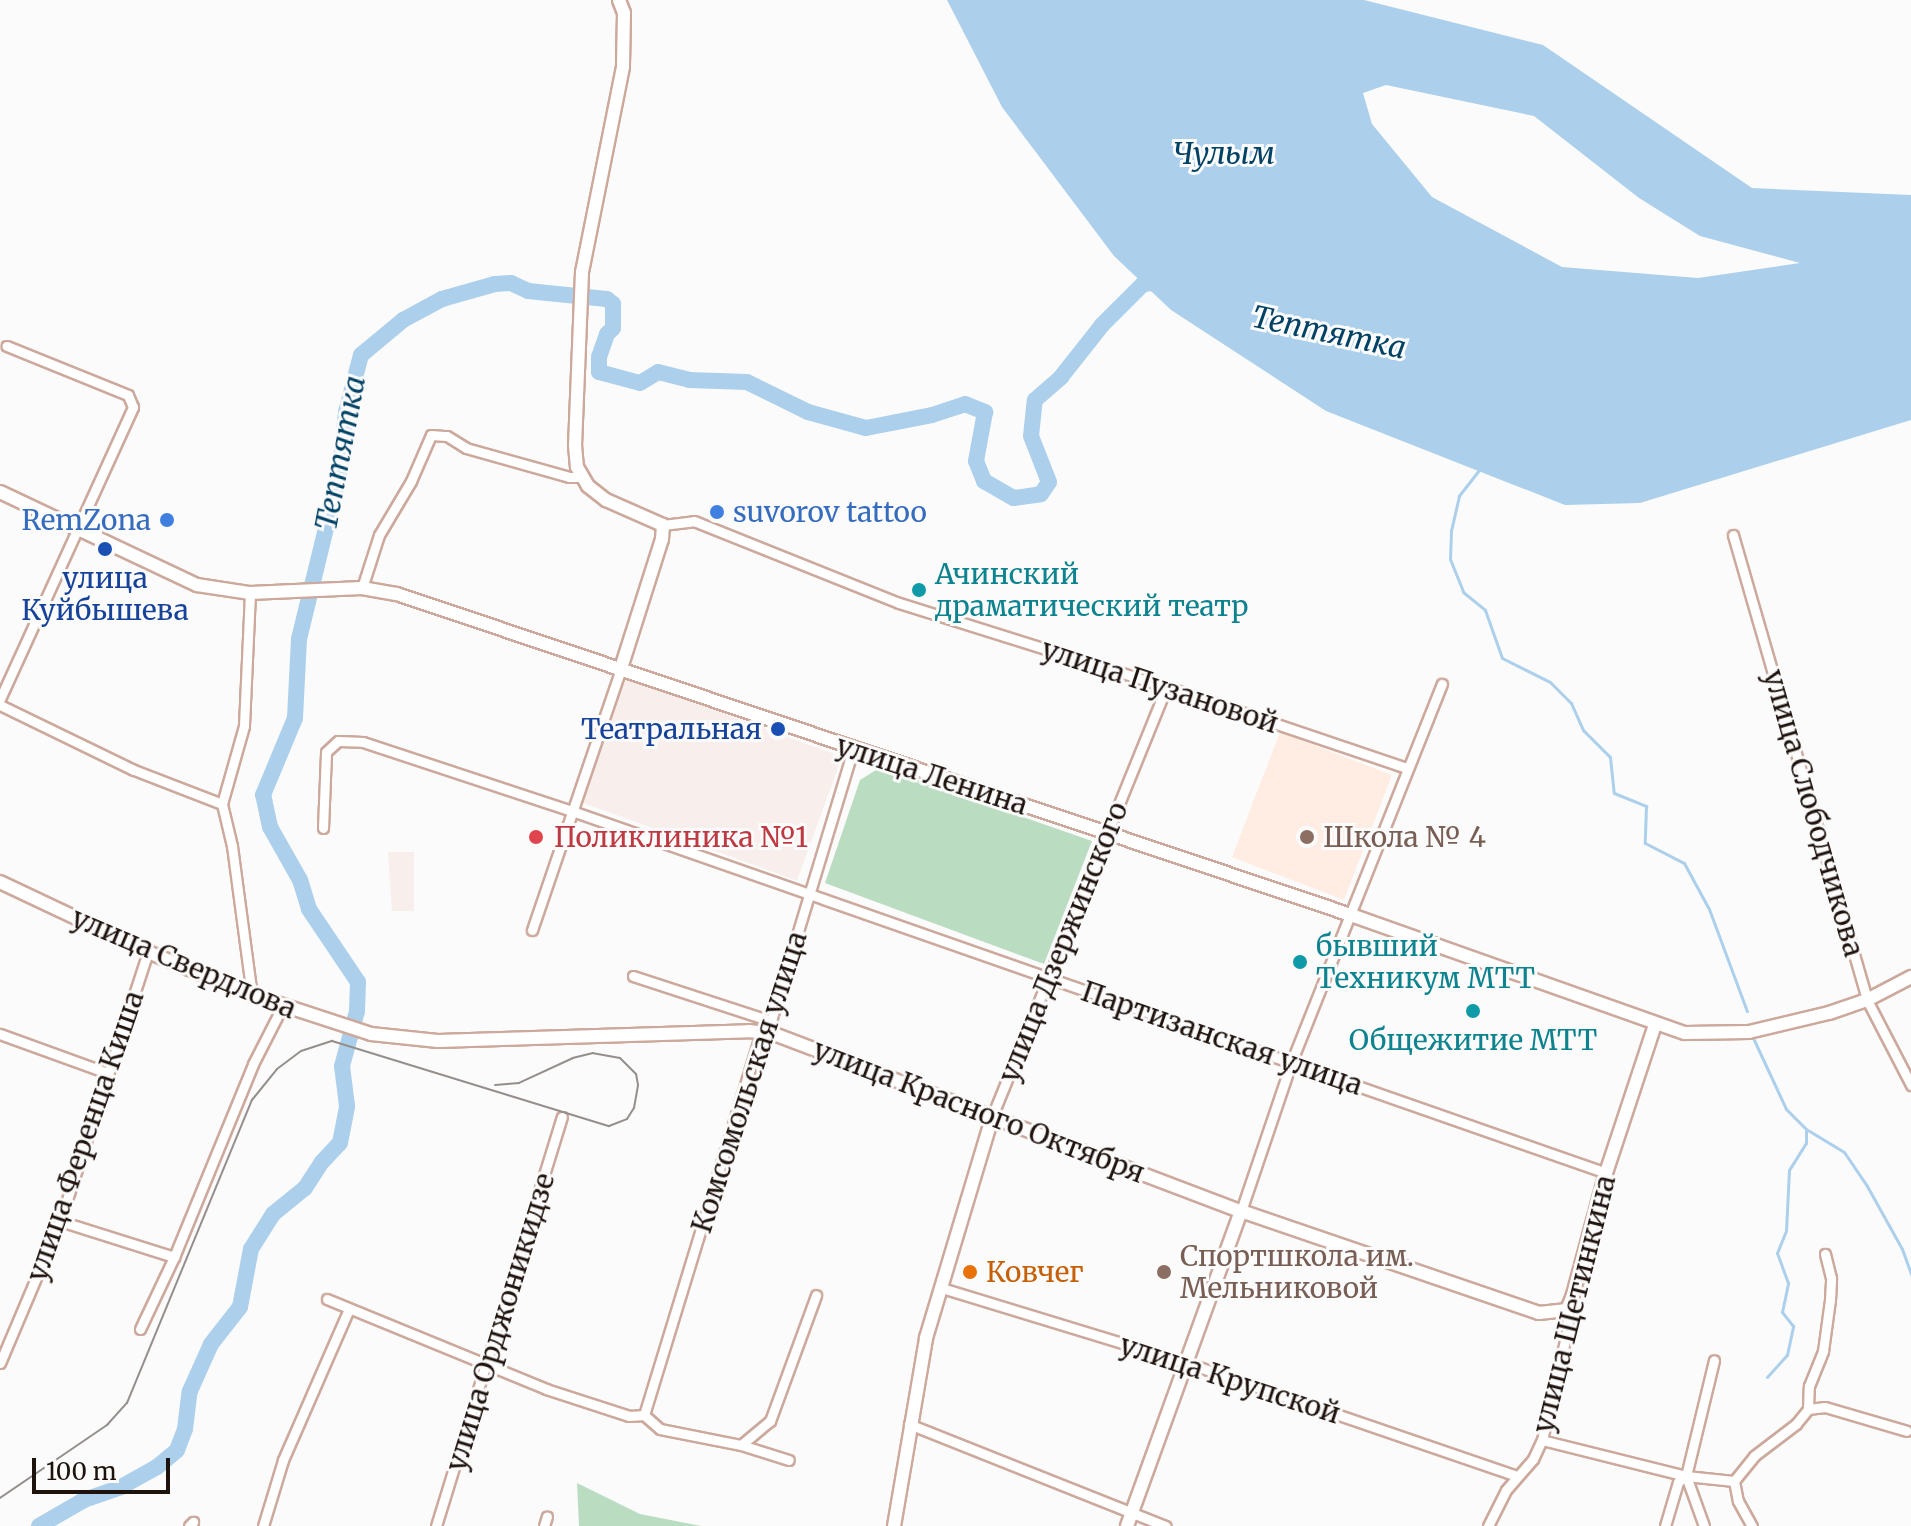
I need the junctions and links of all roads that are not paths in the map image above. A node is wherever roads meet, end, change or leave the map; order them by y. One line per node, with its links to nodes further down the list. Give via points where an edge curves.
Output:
1 (619, 0): 3 (main road, via 624,13 623,67 578,312 575,445)
2 (7, 346): 6 (street, via 128,395 133,407)
3 (580, 477): 5 (main road, улица Пузановой, via 606,500); 8 (street, via 431,435 379,535)
4 (0, 492): 6 (main road, улица Ленина)
5 (663, 525): 10 (main road); 12 (street, улица Пузановой, via 694,521 899,603)
6 (78, 529): 9 (main road, улица Ленина, via 197,585); 13 (street)
7 (1733, 535): 30 (street, улица Слободчикова)
8 (362, 588): 9 (main road, улица Ленина); 10 (main road, улица Ленина, via 397,594)
9 (250, 593): 17 (street, via 244,726)
10 (621, 668): 15 (main road, улица Ленина); 18 (street)
11 (1442, 684): 16 (street)
12 (1166, 687): 16 (street, улица Пузановой); 20 (street, улица Дзержинского)
13 (0, 699)
14 (0, 705): 17 (street, via 134,770)
15 (853, 750): 20 (main road, улица Ленина); 22 (street, Комсомольская улица)
16 (1406, 768): 23 (street)
17 (222, 804): 29 (street)
18 (572, 811): 19 (street, Партизанская улица, via 363,742 338,741 326,752 323,764); 22 (street, Партизанская улица); 24 (street)
19 (323, 828)
20 (1108, 833): 23 (main road, улица Ленина); 28 (street, улица Дзержинского)
21 (0, 882): 25 (main road, улица Свердлова)
22 (810, 894): 28 (street, Партизанская улица); 32 (street, Комсомольская улица)
23 (1351, 915): 33 (main road, улица Ленина); 37 (street)
24 (532, 930)
25 (148, 952): 29 (main road, улица Свердлова); 38 (street, улица Ференца Киша)
26 (633, 976): 32 (street)
27 (1911, 977): 30 (main road, улица Ленина)
28 (1049, 978): 37 (street, Партизанская улица); 40 (street, улица Дзержинского)
29 (252, 995): 31 (main road, улица Свердлова)
30 (1867, 1000): 33 (main road, улица Ленина, via 1749,1032 1704,1035); 39 (street, улица Слободчикова)
31 (282, 1007): 36 (main road, улица Свердлова); 46 (street)
32 (771, 1021): 34 (street, Комсомольская улица)
33 (1655, 1025): 42 (main road, улица Щетинкина)
34 (761, 1032): 36 (main road, улица Красного Октября, via 438,1041); 40 (main road, улица Красного Октября); 58 (street, Комсомольская улица)
35 (0, 1034): 38 (street)
36 (371, 1034)
37 (1291, 1063): 42 (street, Партизанская улица); 43 (street)
38 (108, 1073): 44 (street, улица Ференца Киша)
39 (1911, 1085)
40 (993, 1114): 43 (main road, улица Красного Октября); 47 (main road, улица Дзержинского)
41 (562, 1117): 56 (street, улица Орджоникидзе)
42 (1606, 1173): 51 (main road, улица Щетинкина)
43 (1241, 1211): 51 (main road, улица Красного Октября, via 1539,1313); 54 (main road)
44 (60, 1221): 46 (street); 55 (street, улица Ференца Киша)
45 (1825, 1254): 57 (street, via 1830,1300)
46 (174, 1257): 52 (street)
47 (942, 1288): 54 (street, улица Крупской); 59 (main road, улица Дзержинского)
48 (816, 1295): 62 (street, via 770,1421)
49 (327, 1299): 50 (street)
50 (349, 1309): 56 (street); 68 (street, via 283,1460)
51 (1567, 1310): 61 (street, улица Щетинкина, via 1568,1327)
52 (140, 1329)
53 (1714, 1360): 65 (street)
54 (1184, 1362): 64 (street, улица Крупской); 67 (main road)
55 (0, 1363)
56 (487, 1365): 58 (street, via 615,1411); 69 (street, улица Орджоникидзе)
57 (1808, 1409): 60 (street, via 1825,1407); 66 (street)
58 (644, 1415): 62 (street, via 660,1429)
59 (909, 1424): 67 (street); 70 (main road, улица Дзержинского)
60 (1907, 1431)
61 (1542, 1440): 64 (street, улица Щетинкина); 65 (street)
62 (741, 1445): 63 (street)
63 (789, 1460)
64 (1517, 1476): 73 (street, улица Щетинкина)
65 (1686, 1476): 66 (street); 74 (street, via 1678,1482); 75 (street)
66 (1734, 1481): 76 (street)
67 (1132, 1513): 71 (main road); 72 (street)
68 (263, 1526)
69 (436, 1526)
70 (894, 1526)
71 (1127, 1526)
72 (1165, 1526)
73 (1488, 1526)
74 (1665, 1526)
75 (1704, 1526)
76 (1752, 1526)

